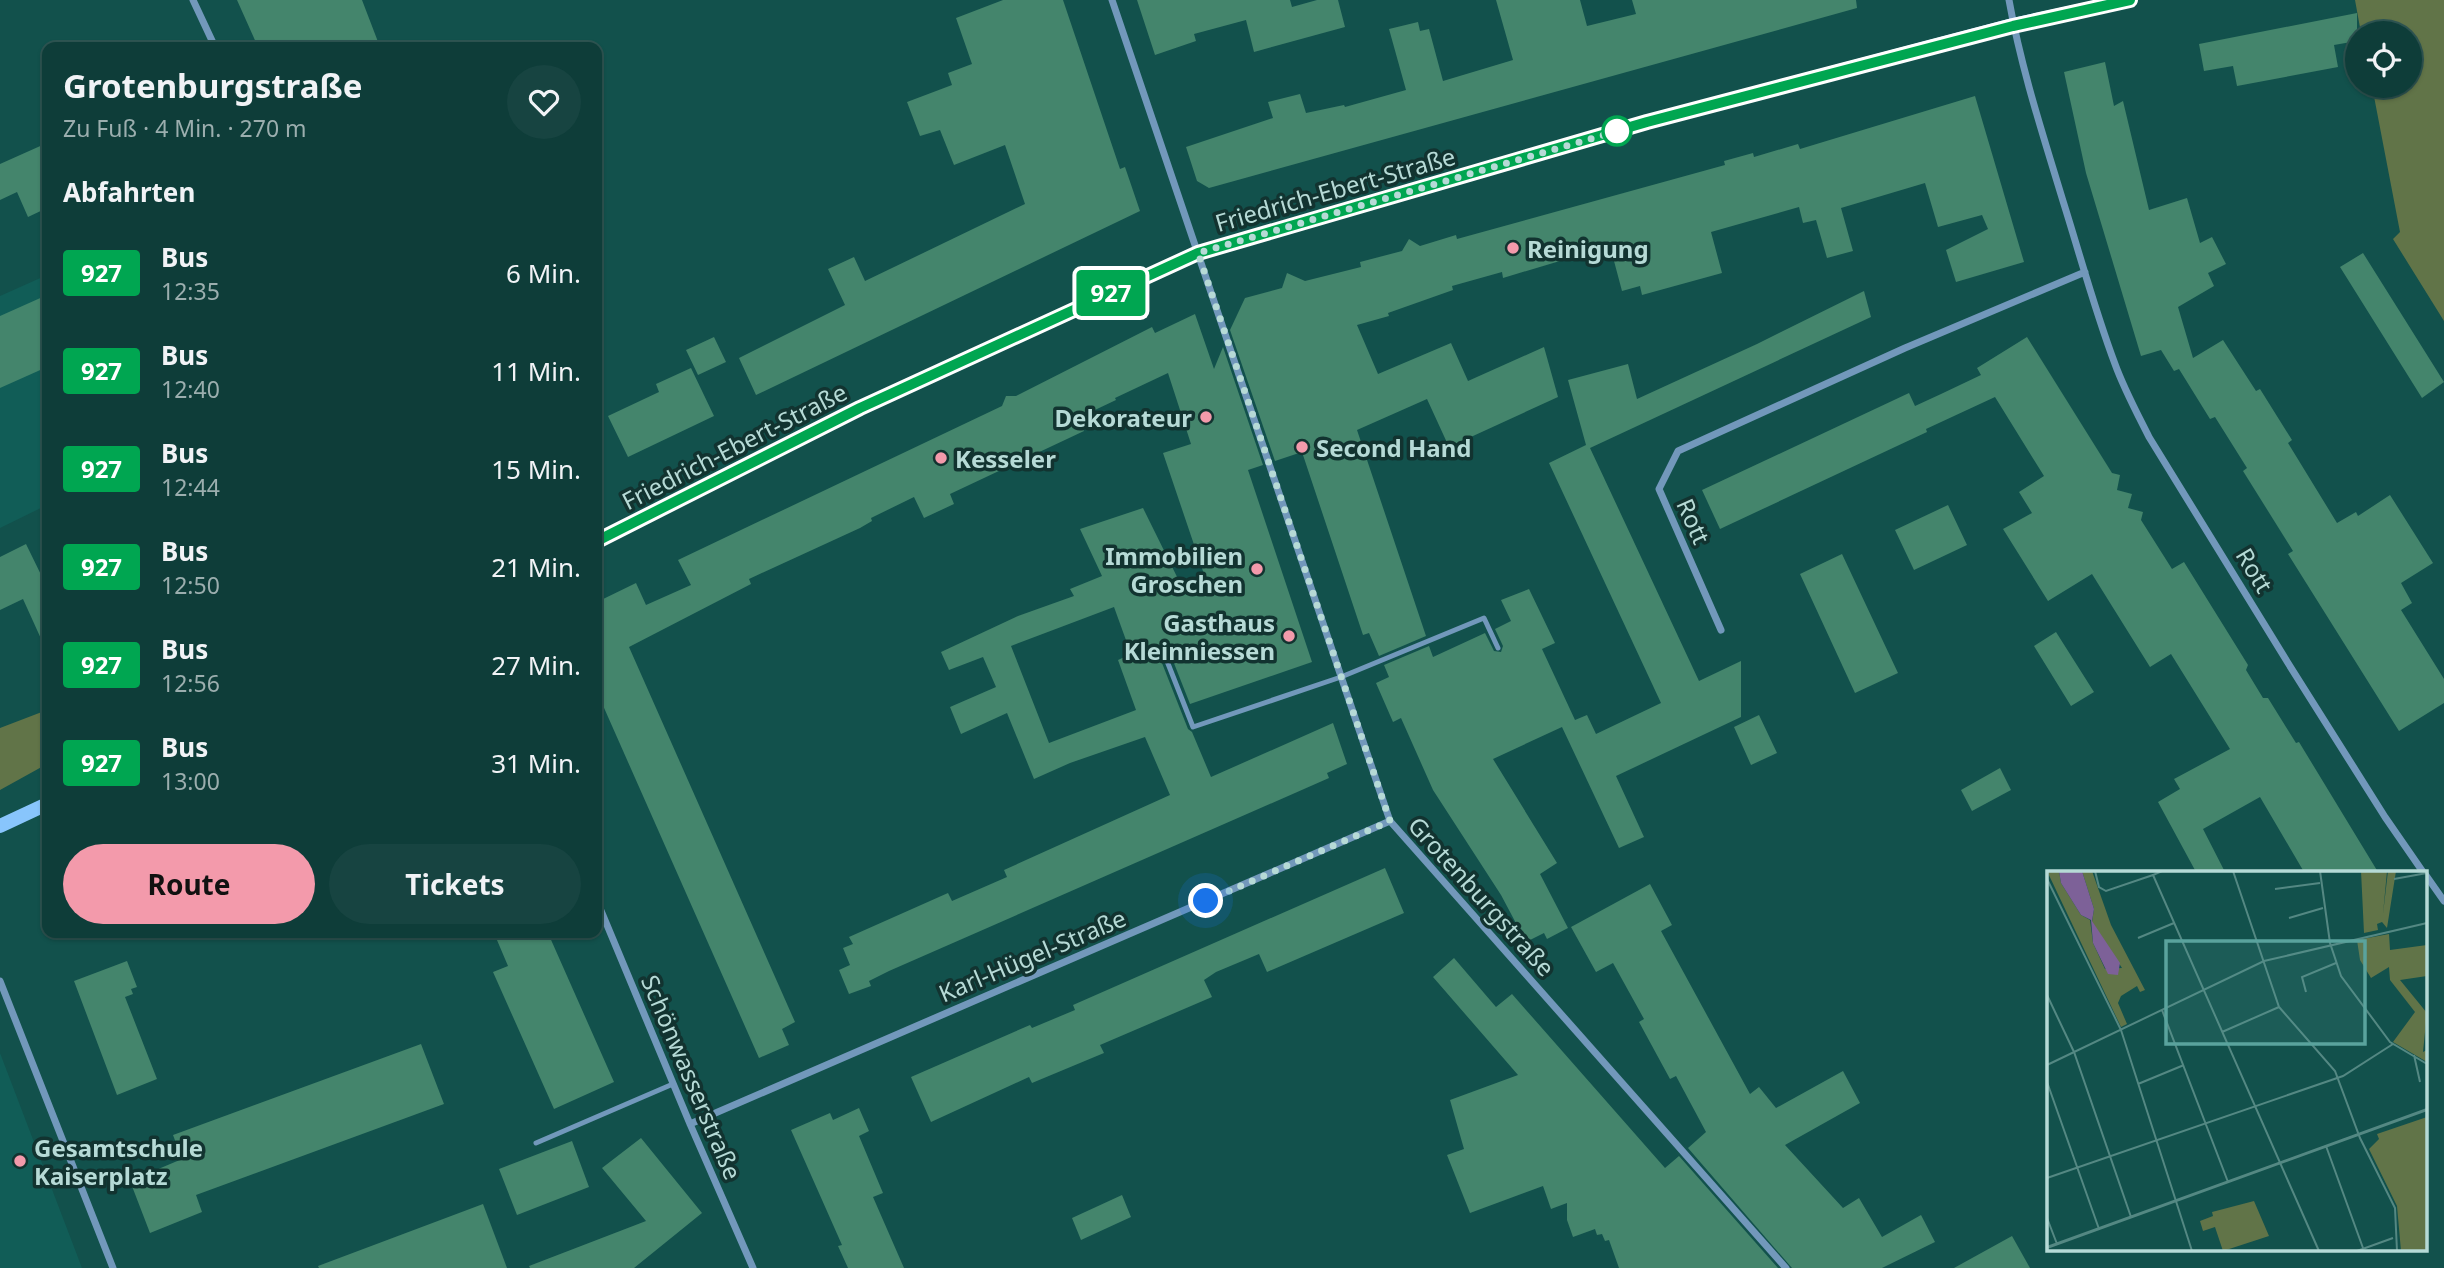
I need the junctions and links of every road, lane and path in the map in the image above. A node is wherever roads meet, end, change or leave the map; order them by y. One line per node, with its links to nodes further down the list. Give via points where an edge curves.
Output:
1 (193, 0): 6 (street)
2 (1112, 0): 7 (street, Grotenburgstraße)
3 (2009, 0): 5 (street, Rott)
4 (2130, 0): 5 (street, Friedrich-Ebert-Straße)
5 (2013, 26): 7 (street, Friedrich-Ebert-Straße, via 1647,122); 8 (street, Rott)
6 (213, 42)
7 (1198, 253): 9 (street, Friedrich-Ebert-Straße, via 860,408); 13 (street, Grotenburgstraße)
8 (2085, 272): 10 (street, Rott, via 1678,451 1659,489); 17 (street, Rott, via 2116,367 2149,436)
9 (602, 538)
10 (1721, 630)
11 (1498, 648): 13 (lane, via 1484,618)
12 (1165, 656): 13 (lane, via 1193,727)
13 (1341, 677): 15 (street, Grotenburgstraße)
14 (42, 806): 16 (street)
15 (1390, 821): 23 (street, Karl-Hügel-Straße); 27 (street, Grotenburgstraße)
16 (0, 826)
17 (2423, 871)
18 (2426, 876): 19 (street, Rott)
19 (2444, 901)
20 (602, 913): 22 (street, Schönwasserstraße)
21 (0, 981): 25 (street)
22 (673, 1084): 23 (street, Schönwasserstraße); 24 (lane)
23 (690, 1124): 26 (street, Schönwasserstraße)
24 (536, 1143)
25 (113, 1268)
26 (753, 1268)
27 (1786, 1268)

